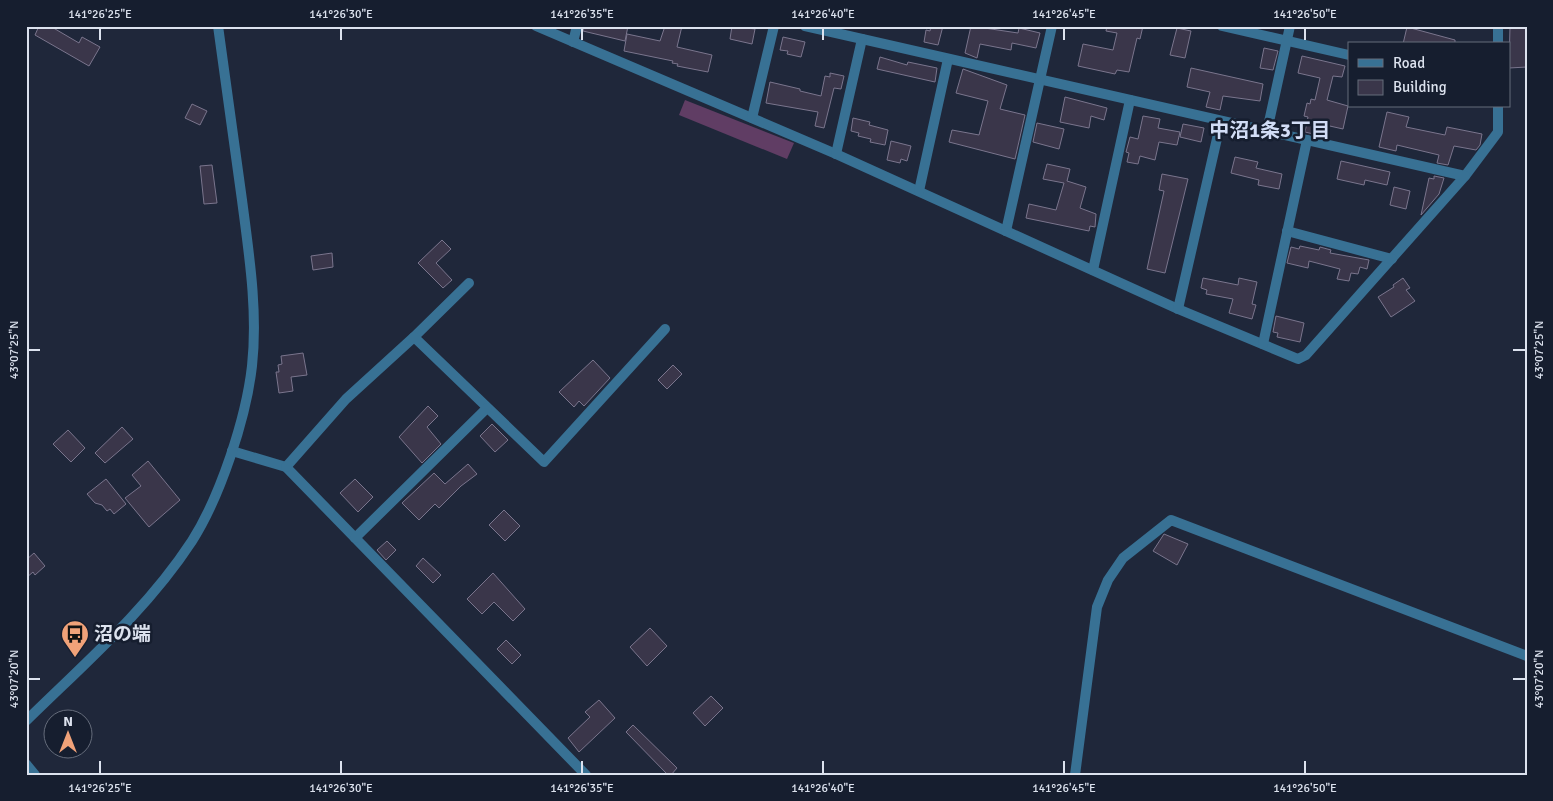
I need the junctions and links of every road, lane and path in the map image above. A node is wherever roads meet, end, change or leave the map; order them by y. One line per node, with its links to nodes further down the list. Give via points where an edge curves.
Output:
1 (218, 26): 36 (street, via 253,308 252,366 240,428)
2 (536, 26): 12 (street)
3 (577, 26): 12 (street)
4 (774, 26): 19 (street)
5 (1052, 26): 16 (street)
6 (1222, 26): 11 (street)
7 (1290, 26): 11 (street)
8 (1498, 26): 13 (street)
9 (811, 27): 10 (street)
10 (862, 39): 15 (street); 23 (street)
11 (1287, 41): 14 (street); 21 (street)
12 (573, 42): 19 (street)
13 (1498, 42)
14 (1348, 55)
15 (948, 59): 16 (street); 25 (street)
16 (1040, 80): 17 (street); 26 (street)
17 (1130, 100): 20 (street); 29 (street)
18 (1498, 108): 24 (street, via 1498,132)
19 (752, 118): 23 (street)
20 (1222, 121): 21 (street); 31 (street)
21 (1267, 132): 22 (street)
22 (1307, 140): 24 (street); 27 (street)
23 (836, 154): 25 (street)
24 (1465, 176): 28 (street)
25 (919, 191): 26 (street)
26 (1006, 231): 29 (street)
27 (1287, 231): 28 (street); 34 (street)
28 (1392, 259): 34 (street, via 1306,355 1298,358)
29 (1093, 270): 31 (street)
30 (469, 282): 33 (street)
31 (1178, 309): 34 (street)
32 (665, 329): 35 (street, via 544,462)
33 (414, 337): 35 (street); 37 (street, via 346,399)
34 (1262, 344)
35 (487, 408): 38 (street)
36 (232, 451): 37 (street); 40 (street, via 193,540 162,583)
37 (286, 467): 38 (street)
38 (355, 538): 43 (street)
39 (1527, 656): 44 (street, via 1171,520 1123,558 1108,580 1097,607)
40 (26, 721)
41 (26, 764): 42 (street)
42 (34, 775)
43 (586, 775)
44 (1075, 775)

